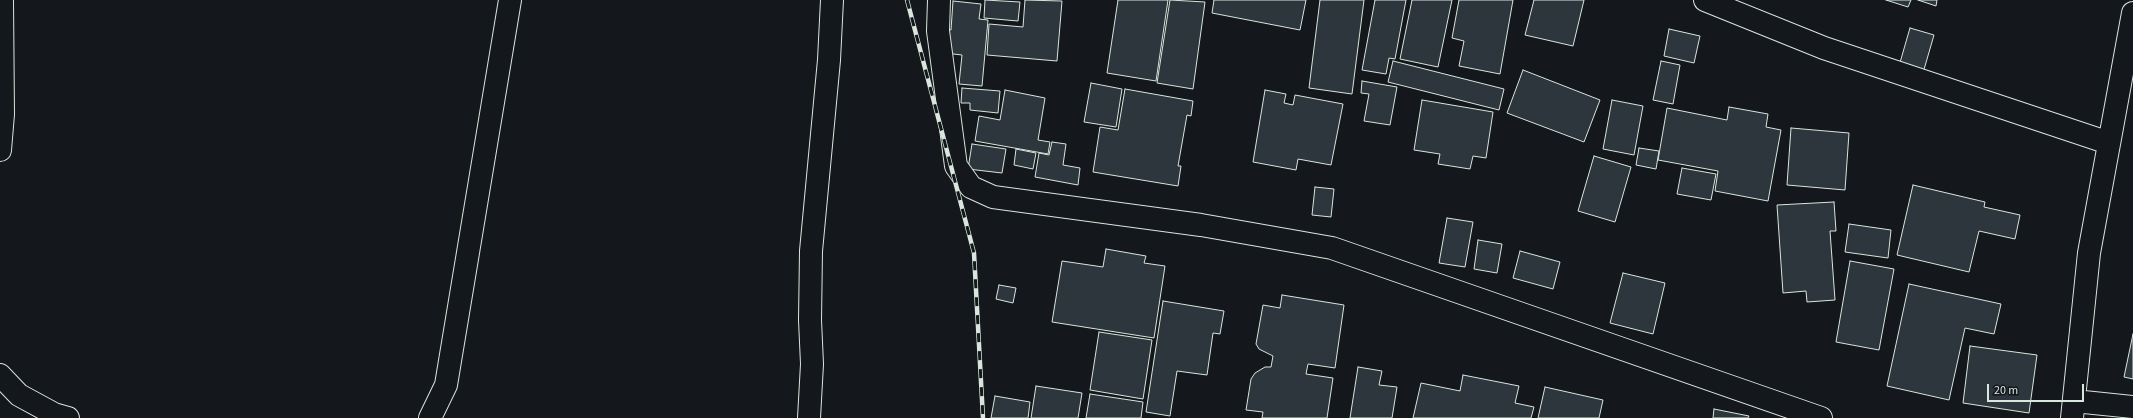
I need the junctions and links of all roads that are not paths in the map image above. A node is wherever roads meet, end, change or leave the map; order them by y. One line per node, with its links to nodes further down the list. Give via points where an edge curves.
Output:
1 (2, 0): 8 (street, via 3,114)
2 (507, 0): 13 (street, via 446,385)
3 (832, 0): 14 (street, via 811,251 812,364)
4 (939, 0): 15 (street, via 938,31 956,166 971,187 993,197 1201,225 1332,248)
5 (1705, 0): 7 (street, via 1824,48)
6 (2133, 13): 7 (street)
7 (2109, 144): 11 (street, via 2089,253)
8 (0, 150)
9 (0, 375): 12 (street, via 19,395 54,414)
10 (2133, 407): 11 (street)
11 (2073, 409)
12 (68, 418)
13 (430, 418)
14 (809, 418)
15 (1821, 418)

